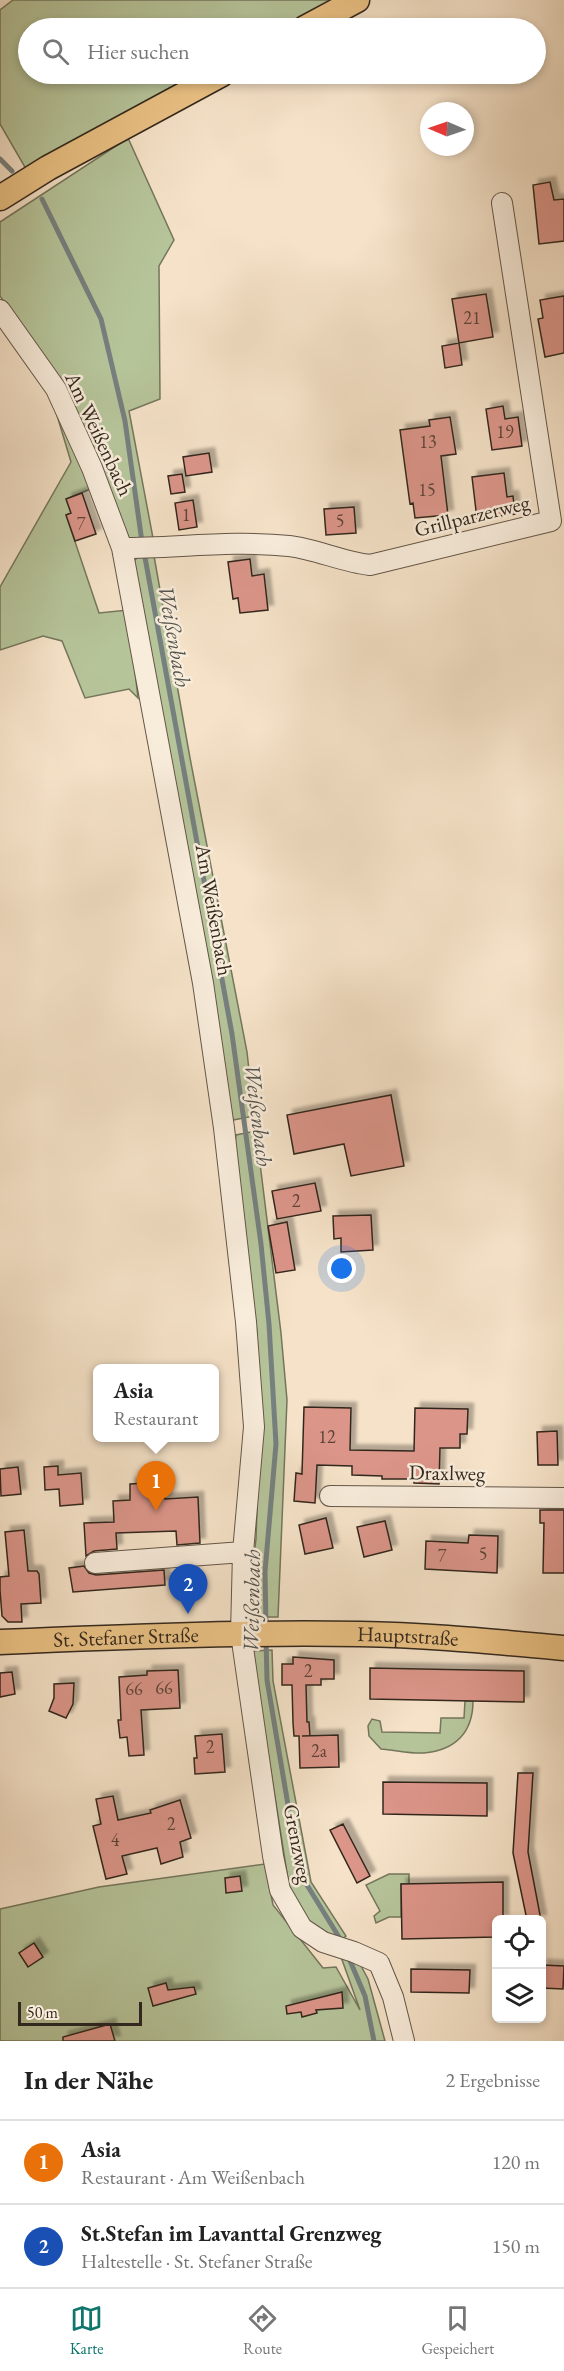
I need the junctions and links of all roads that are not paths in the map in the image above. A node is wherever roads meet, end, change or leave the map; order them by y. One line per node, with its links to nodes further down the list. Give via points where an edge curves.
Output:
1 (357, 0): 2 (main road)
2 (324, 18)
3 (203, 84): 4 (main road)
4 (0, 198)
5 (502, 203): 7 (street, Grillparzerweg, via 552,521 370,565 282,545)
6 (0, 310): 7 (street, Am Weißenbach, via 56,389)
7 (125, 548): 10 (street, Am Weißenbach, via 203,983 224,1128 254,1427)
8 (330, 1496): 9 (street, Draxlweg)
9 (564, 1498)
10 (243, 1552): 11 (street); 12 (street, Am Weißenbach)
11 (95, 1563)
12 (246, 1634): 13 (main road, St. Stefaner Straße); 14 (main road, Hauptstraße, via 427,1636); 15 (street, Grenzweg, via 280,1890 302,1928 323,1942 379,1964 393,1997)
13 (0, 1642)
14 (564, 1648)
15 (404, 2041)

